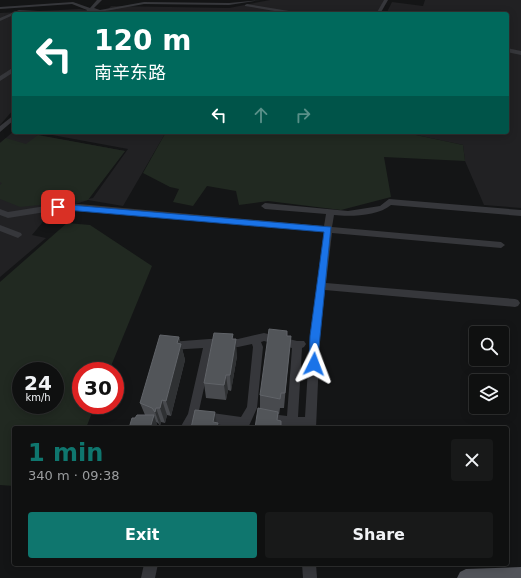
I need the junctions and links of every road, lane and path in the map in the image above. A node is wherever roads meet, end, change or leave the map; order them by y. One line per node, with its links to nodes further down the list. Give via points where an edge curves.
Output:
1 (259, 0): 4 (street)
2 (386, 0): 10 (street)
3 (102, 2): 8 (street)
4 (237, 3): 8 (street, via 144,3); 9 (street)
5 (0, 8): 8 (street, via 73,3)
6 (37, 11): 7 (street)
7 (17, 12)
8 (95, 12)
9 (289, 12)
10 (379, 12)
11 (12, 14): 12 (street)
12 (0, 20)
13 (509, 50): 14 (street)
14 (521, 52)
15 (12, 64): 17 (street)
16 (12, 71): 18 (street)
17 (0, 72)
18 (0, 79)
19 (12, 119): 20 (street)
20 (0, 130)
21 (265, 206): 23 (street)
22 (0, 212): 25 (street)
23 (330, 212): 24 (street, via 348,214 382,208 389,202); 27 (street)
24 (521, 212)
25 (8, 215): 26 (street, via 11,220); 27 (street, via 58,207)
26 (1, 228): 28 (street)
27 (328, 230): 29 (street); 30 (street)
28 (18, 235)
29 (501, 245)
30 (321, 286): 31 (street); 39 (street, via 315,336)
31 (515, 303)
32 (255, 340): 33 (street); 35 (street, via 258,347); 38 (street, via 269,337 274,341 299,344 292,418)
33 (209, 343): 34 (street); 36 (street)
34 (170, 346)
35 (250, 413): 37 (street, via 245,417); 38 (street)
36 (193, 415): 37 (street); 40 (street)
37 (243, 425)
38 (289, 425): 39 (street)
39 (310, 425)
40 (187, 426)
41 (151, 566): 44 (street)
42 (309, 566): 45 (street)
43 (521, 576): 46 (main road)
44 (148, 578)
45 (310, 578)
46 (466, 578)

